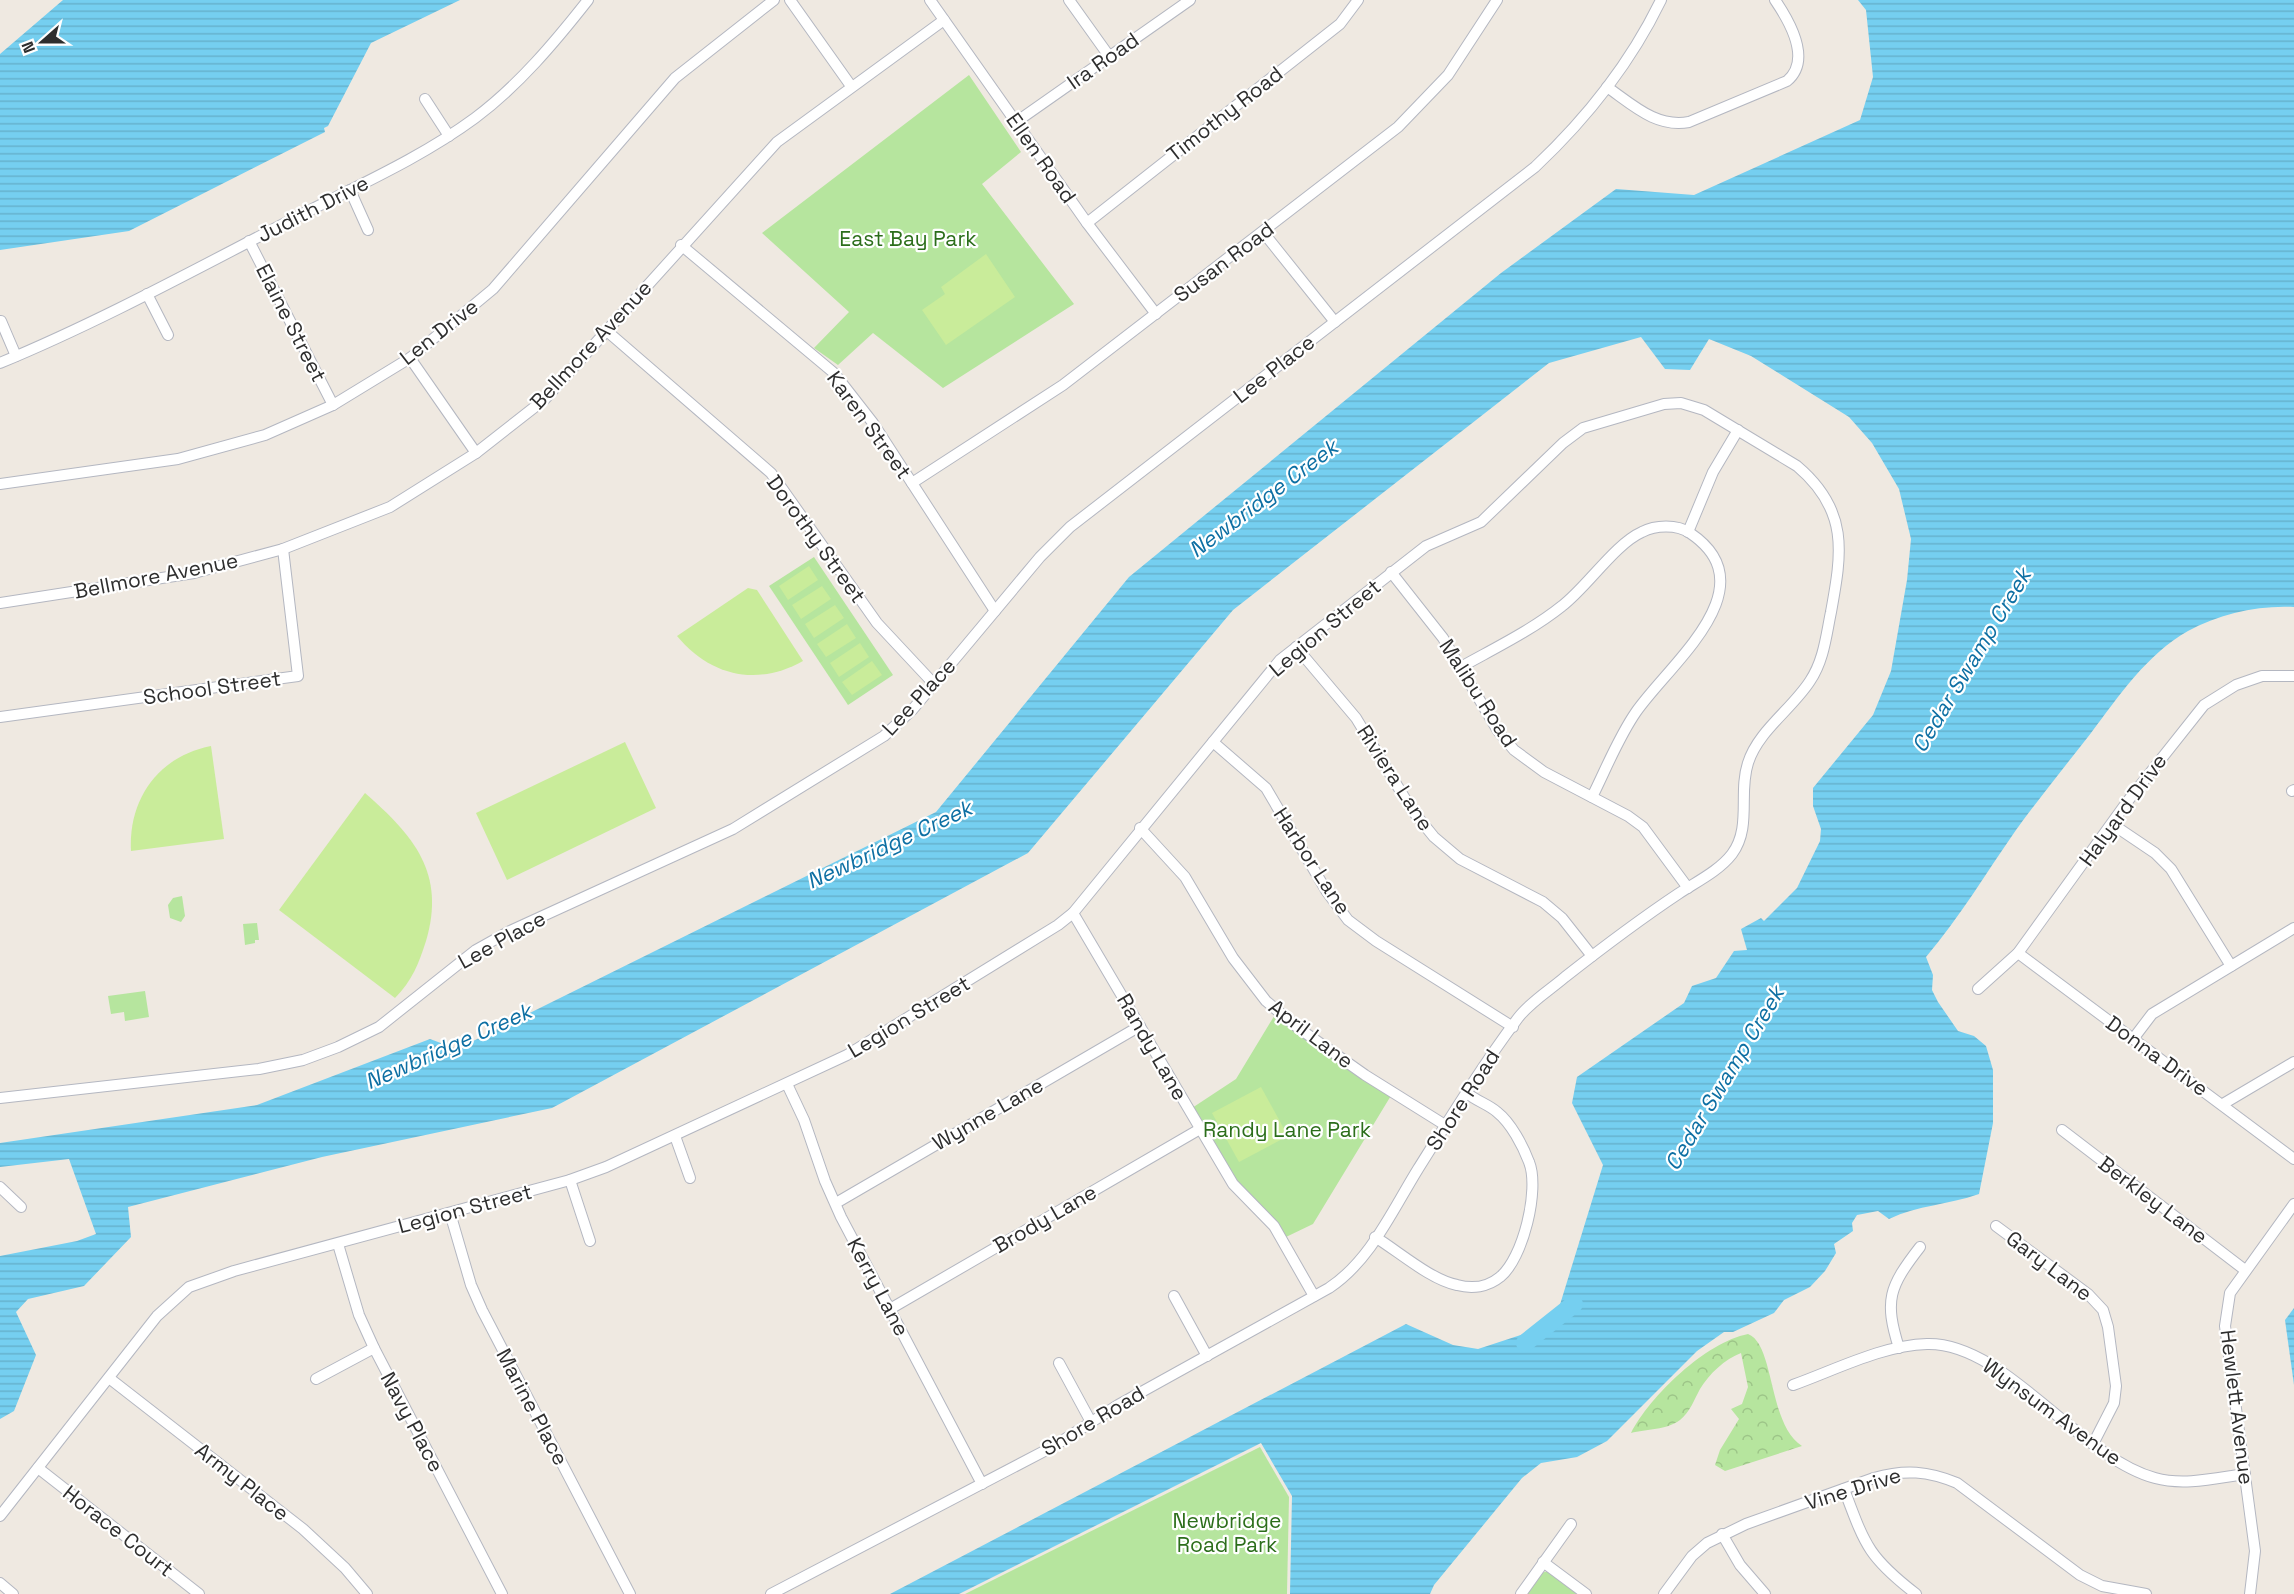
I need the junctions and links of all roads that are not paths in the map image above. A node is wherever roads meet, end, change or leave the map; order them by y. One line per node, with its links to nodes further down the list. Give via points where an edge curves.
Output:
1 (588, 0): 17 (street, Judith Drive, via 492,105)
2 (774, 0): 31 (street, Len Drive, via 675,78 493,290)
3 (790, 0): 13 (street)
4 (930, 0): 11 (street, Ellen Road)
5 (1069, 0): 12 (street)
6 (1190, 0): 12 (street, Ira Road)
7 (1358, 0): 19 (street, Timothy Road, via 1340,24)
8 (1497, 0): 21 (street, Susan Road, via 1448,75 1398,127)
9 (1661, 0): 14 (street, Lee Place, via 1628,59)
10 (1775, 0): 14 (street, via 1792,30 1799,53 1796,70 1787,81 1689,122 1674,124 1655,119)
11 (944, 20): 13 (street, Bellmore Avenue); 16 (street, Ellen Road)
12 (1109, 56): 16 (street, Ira Road)
13 (851, 86): 23 (street, Bellmore Avenue, via 777,142)
14 (1607, 87): 27 (street, Lee Place, via 1587,114 1535,167)
15 (425, 99): 17 (street)
16 (1016, 122): 19 (street, Ellen Road)
17 (449, 136): 18 (street, Judith Drive)
18 (350, 190): 20 (street); 22 (street, Judith Drive)
19 (1087, 223): 25 (street, Ellen Road)
20 (368, 230)
21 (1263, 232): 25 (street, Susan Road); 27 (street)
22 (249, 241): 24 (street, Judith Drive); 33 (street, Elaine Street)
23 (681, 245): 28 (street, Bellmore Avenue); 36 (street, Karen Street, via 834,373)
24 (147, 294): 29 (street); 30 (street, Judith Drive, via 54,342)
25 (1156, 314): 36 (street, Susan Road, via 1063,385)
26 (1, 321): 30 (street)
27 (1335, 322): 42 (street, Lee Place, via 1070,527)
28 (608, 332): 35 (street, Bellmore Avenue, via 545,399); 46 (street, Dorothy Street, via 771,473 877,623)
29 (168, 335)
30 (16, 356): 32 (street, Judith Drive)
31 (410, 358): 33 (street, Len Drive); 35 (street)
32 (0, 363)
33 (333, 405): 37 (street, Len Drive, via 265,435 178,459)
34 (1738, 430): 38 (street, via 1713,472); 40 (street, Legion Street, via 1704,410 1681,403 1591,424 1563,443 1481,522 1426,546); 52 (street, Shore Road, via 1797,466 1821,490 1838,527 1839,568 1819,667 1748,763 1743,830 1738,844 1722,865)
35 (476, 453): 39 (street, Bellmore Avenue, via 390,507)
36 (912, 483): 42 (street, Karen Street)
37 (0, 484)
38 (1688, 532): 44 (street, via 1659,527 1639,532 1563,605); 49 (street, via 1711,551 1719,568 1720,590 1714,609 1704,629 1635,714)
39 (283, 549): 41 (street, Bellmore Avenue, via 194,573); 47 (street, School Street, via 298,676)
40 (1391, 572): 43 (street, Legion Street); 44 (street, Malibu Road)
41 (0, 603)
42 (995, 611): 46 (street, Lee Place)
43 (1296, 647): 48 (street, Legion Street, via 1280,660); 56 (street, Riviera Lane, via 1356,718 1412,810 1434,837 1460,859 1543,902 1562,918)
44 (1461, 667): 49 (street, Malibu Road, via 1498,731 1515,750 1544,772)
45 (2294, 676): 50 (street, Halyard Drive, via 2262,676 2236,685 2204,705)
46 (934, 684): 65 (street, Lee Place, via 884,736 814,780 709,842 501,936 448,971 387,1021 338,1047 303,1060 260,1069)
47 (0, 717)
48 (1212, 742): 51 (street, Legion Street); 60 (street, Harbor Lane, via 1266,788 1327,892 1348,920)
49 (1592, 797): 52 (street, Malibu Road, via 1643,827)
50 (2112, 824): 55 (street, Halyard Drive); 57 (street, via 2155,853 2171,869)
51 (1140, 828): 53 (street, Legion Street); 67 (street, April Lane, via 1185,877 1233,958 1266,1000 1365,1075)
52 (1688, 888): 56 (street, Shore Road)
53 (1073, 913): 59 (street, Randy Lane); 63 (street, Legion Street, via 847,1055)
54 (2294, 928): 57 (street)
55 (2018, 953): 58 (street, Halyard Drive); 61 (street, Donna Drive)
56 (1592, 956): 60 (street, Shore Road, via 1536,1001)
57 (2231, 966): 61 (street, via 2152,1014)
58 (1978, 989)
59 (1140, 1026): 68 (street, Randy Lane); 75 (street, Wynne Lane)
60 (1513, 1027): 64 (street, Shore Road)
61 (2133, 1039): 66 (street, Donna Drive)
62 (2294, 1062): 66 (street)
63 (787, 1084): 70 (street, Legion Street); 75 (street, Kerry Lane)
64 (1467, 1093): 67 (street, Shore Road); 80 (street, via 1498,1112 1508,1124 1533,1175 1520,1245 1508,1269 1492,1283 1455,1285)
65 (0, 1098)
66 (2223, 1104): 71 (street, Donna Drive)
67 (1445, 1125): 80 (street, Shore Road)
68 (1200, 1129): 86 (street, Randy Lane, via 1233,1184 1278,1231); 87 (street, Brody Lane)
69 (2061, 1130): 84 (street, Berkley Lane)
70 (675, 1136): 72 (street); 73 (street, Legion Street)
71 (2294, 1159)
72 (690, 1178)
73 (570, 1180): 78 (street, Legion Street); 81 (street)
74 (0, 1187): 77 (street)
75 (836, 1203): 87 (street, Kerry Lane)
76 (2294, 1204): 84 (street, Hewlett Avenue)
77 (21, 1207)
78 (450, 1213): 82 (street, Legion Street); 110 (street, Marine Place, via 482,1310)
79 (1996, 1226): 96 (street, Gary Lane, via 2088,1294 2103,1310 2116,1386 2115,1403)
80 (1375, 1237): 86 (street, Shore Road, via 1352,1270)
81 (590, 1241)
82 (338, 1244): 88 (street, Navy Place, via 359,1315); 92 (street, Legion Street, via 189,1287 157,1316)
83 (1920, 1247): 89 (street, via 1897,1279 1891,1297 1890,1319)
84 (2245, 1270): 98 (street, Hewlett Avenue, via 2230,1293 2225,1326)
85 (1174, 1296): 90 (street)
86 (1314, 1296): 90 (street, Shore Road)
87 (890, 1309): 99 (street, Kerry Lane)
88 (374, 1348): 93 (street); 109 (street, Navy Place)
89 (1899, 1348): 94 (street, Wynsum Avenue); 96 (street, Wynsum Avenue, via 1929,1344 1972,1354)
90 (1207, 1356): 95 (street, Shore Road)
91 (1059, 1363): 95 (street)
92 (109, 1378): 97 (street, Legion Street); 108 (street, Army Place, via 303,1529)
93 (316, 1379)
94 (1793, 1385)
95 (1091, 1422): 99 (street, Shore Road)
96 (2093, 1443): 98 (street, Wynsum Avenue, via 2154,1478 2189,1482)
97 (38, 1468): 101 (street, Legion Street); 107 (street, Horace Court)
98 (2245, 1474): 118 (street, Hewlett Avenue, via 2255,1551)
99 (982, 1484): 111 (street, Shore Road)
100 (1844, 1489): 103 (street, Vine Drive); 116 (street, via 1873,1557); 117 (street, Vine Drive, via 1895,1472 1936,1474 1963,1487 2080,1575 2102,1586)
101 (0, 1516)
102 (1571, 1524): 104 (street)
103 (1722, 1534): 114 (street, Vine Drive, via 1692,1556); 115 (street)
104 (1543, 1562): 112 (street); 113 (street)
105 (0, 1584): 106 (street)
106 (14, 1594)
107 (199, 1594)
108 (367, 1594)
109 (502, 1594)
110 (630, 1594)
111 (771, 1594)
112 (1521, 1594)
113 (1586, 1594)
114 (1664, 1594)
115 (1765, 1594)
116 (1916, 1594)
117 (2146, 1594)
118 (2250, 1594)

